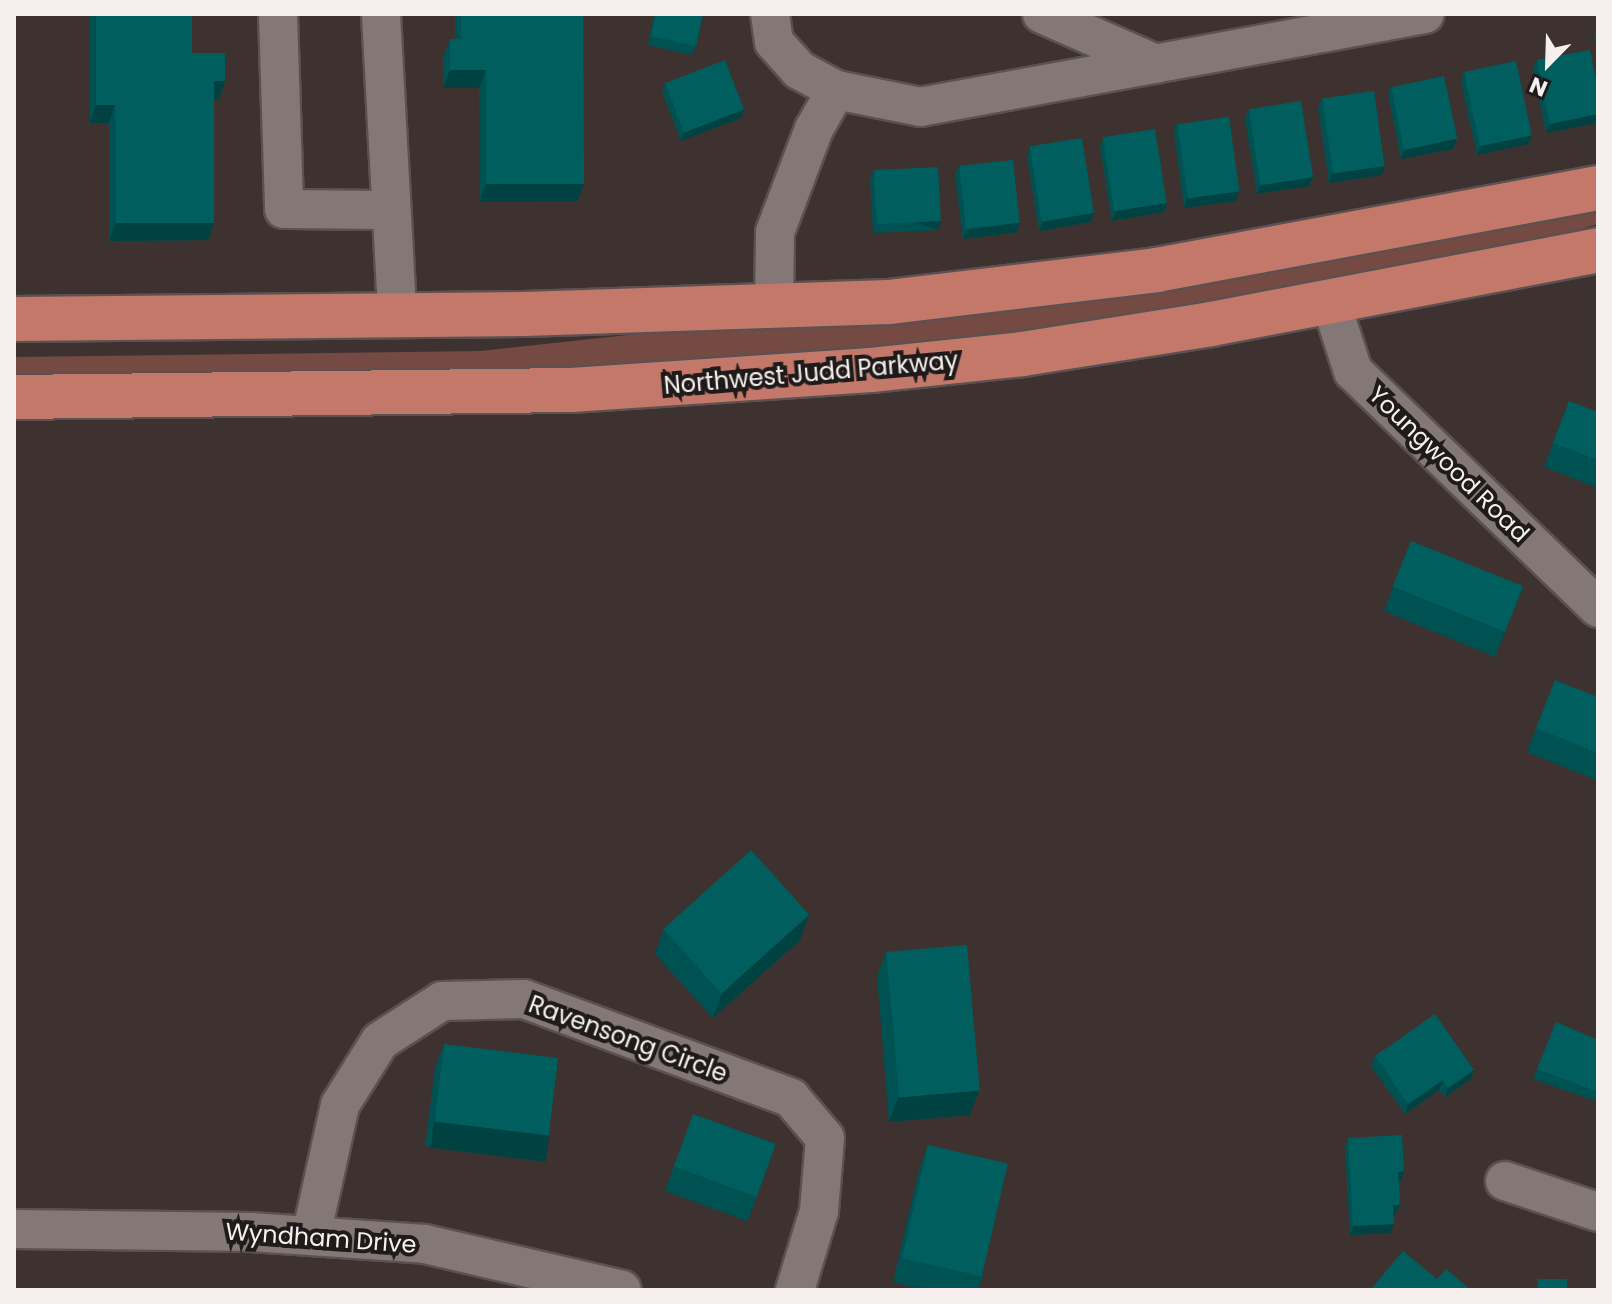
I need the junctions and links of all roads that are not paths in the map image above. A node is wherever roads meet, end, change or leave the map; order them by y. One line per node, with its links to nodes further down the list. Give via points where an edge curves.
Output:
1 (278, 14): 9 (street, via 284,209)
2 (381, 14): 9 (street)
3 (770, 14): 7 (street, via 774,42 799,70)
4 (1042, 14): 6 (street)
5 (1425, 14): 6 (street)
6 (1156, 64): 7 (street, via 920,107)
7 (836, 90): 12 (street, via 814,129 775,232)
8 (1598, 188): 12 (highway, via 1156,270 958,295)
9 (387, 210): 13 (street)
10 (1598, 250): 11 (highway, Northwest Judd Parkway)
11 (1330, 300): 15 (highway, Northwest Judd Parkway, via 1022,354 691,384); 16 (street, Youngwood Road, via 1353,371)
12 (774, 307): 13 (highway)
13 (397, 314): 14 (highway)
14 (14, 319)
15 (14, 397)
16 (1598, 608)
17 (1505, 1181): 18 (street)
18 (1598, 1212)
19 (14, 1229): 20 (street, Wyndham Drive)
20 (311, 1236): 21 (street, Wyndham Drive, via 425,1244); 22 (street, Ravensong Circle, via 340,1105 380,1041 442,1001 524,999 791,1098 825,1138 819,1211)
21 (622, 1290)
22 (795, 1290)

